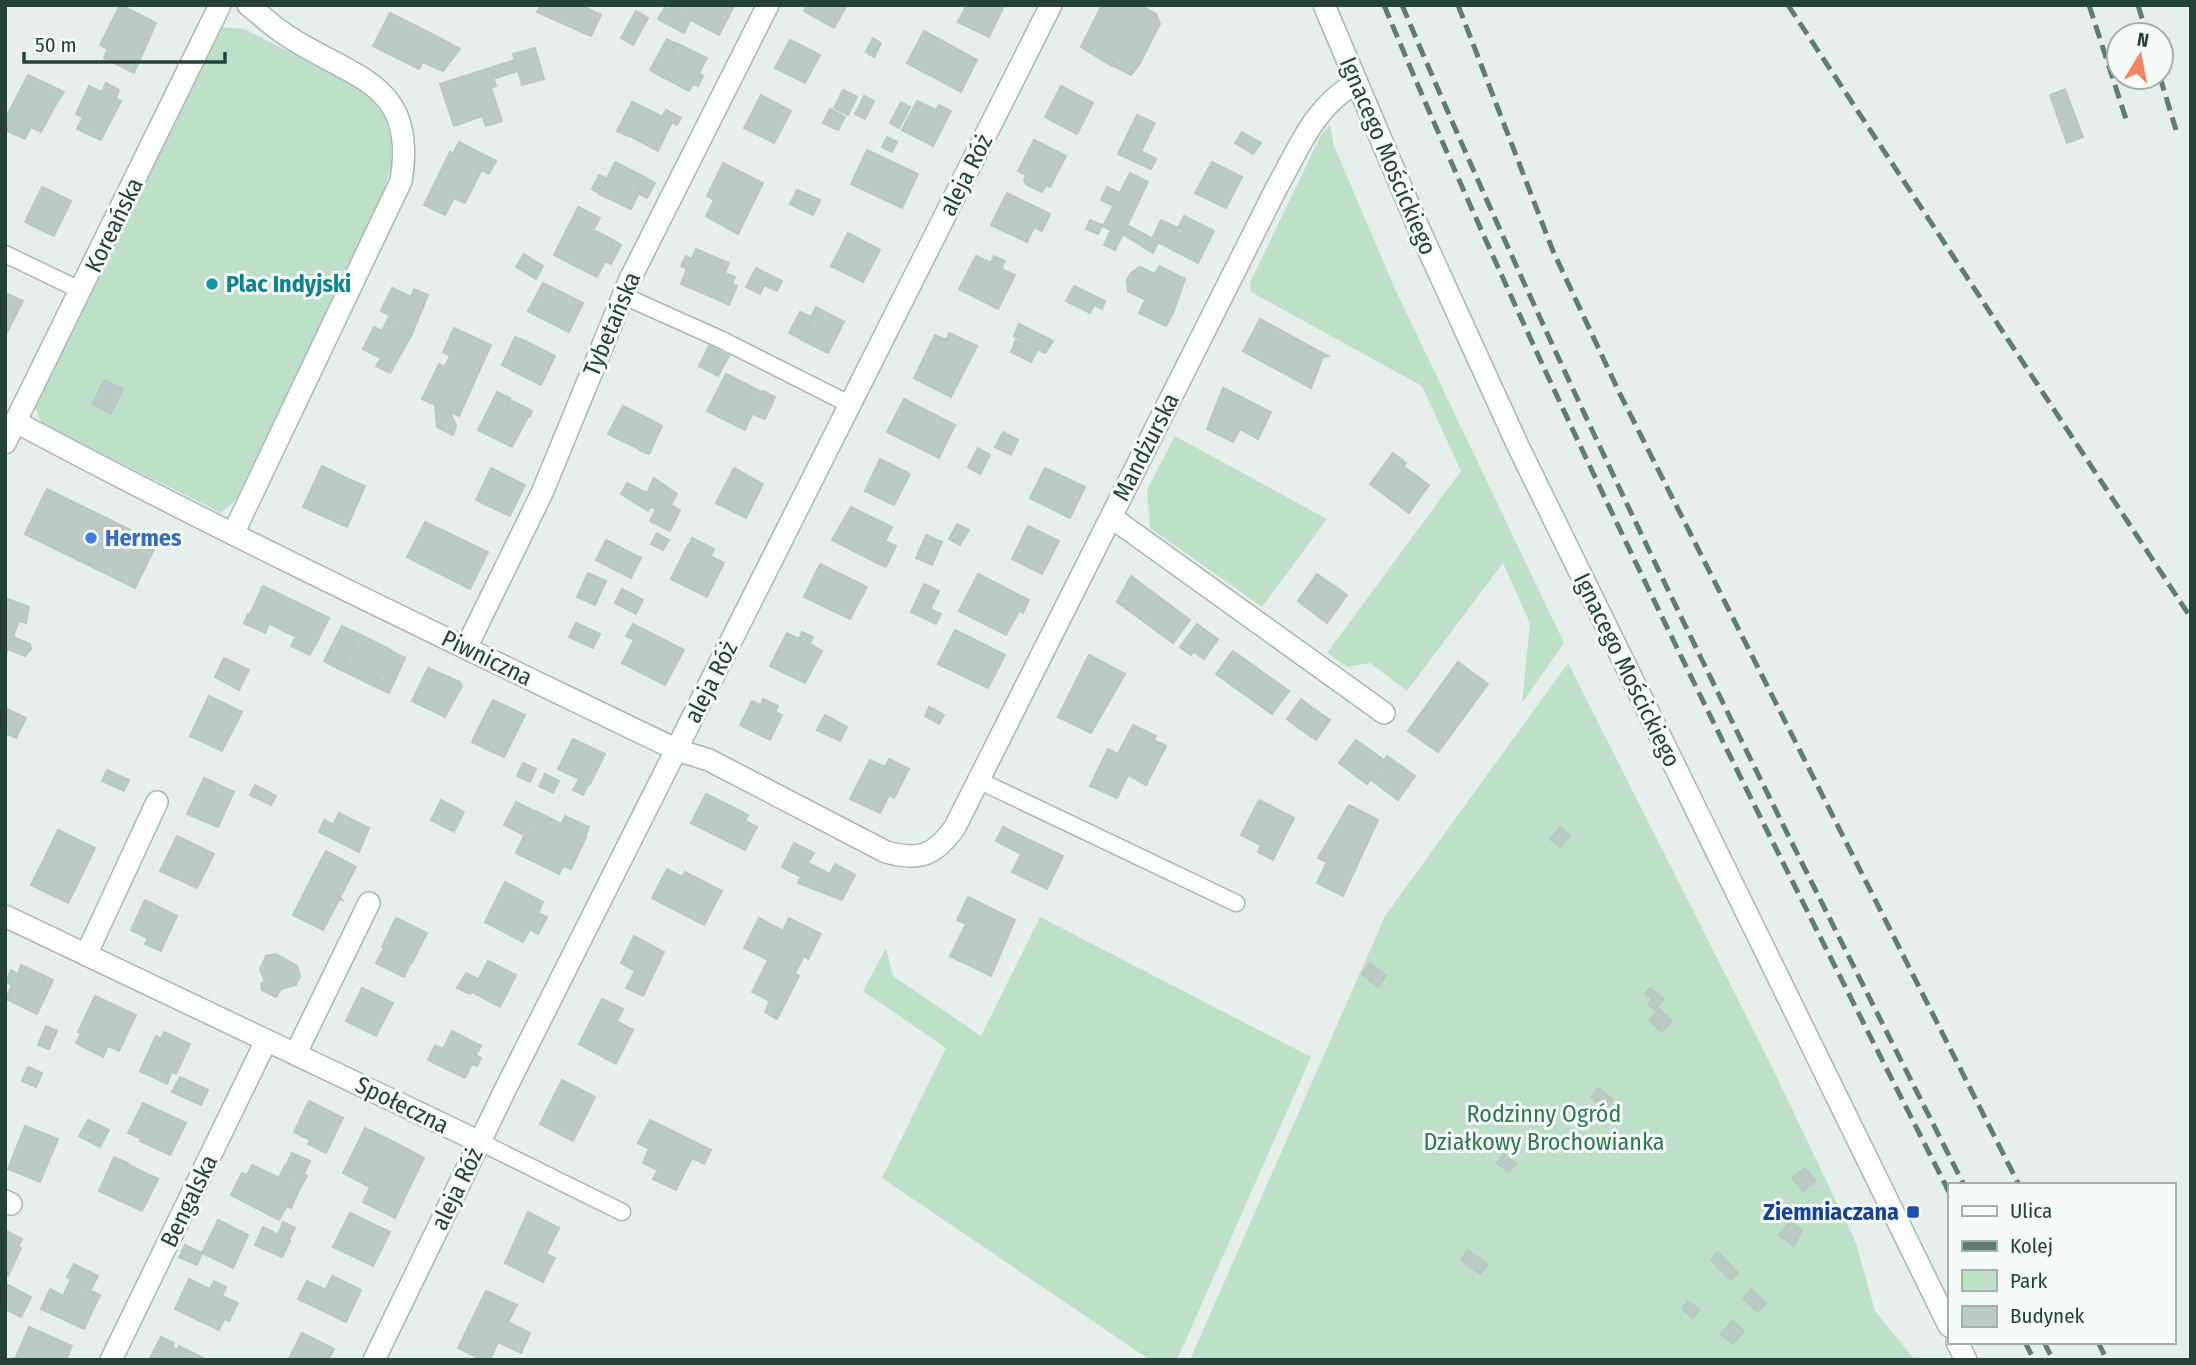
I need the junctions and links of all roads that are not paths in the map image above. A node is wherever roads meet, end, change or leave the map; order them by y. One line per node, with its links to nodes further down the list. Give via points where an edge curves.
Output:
1 (220, 5): 8 (street, Koreańska)
2 (248, 5): 14 (street, via 287,36 356,72 382,92 395,111 406,151 401,181)
3 (768, 5): 9 (street, Tybetańska)
4 (1051, 5): 10 (street, aleja Róż)
5 (1324, 5): 6 (street, Ignacego Mościckiego)
6 (1355, 83): 13 (street, Mandżurska, via 1335,95 1320,112 1283,176); 29 (street, Ignacego Mościckiego, via 1524,459)
7 (5, 254): 8 (lane)
8 (82, 291): 11 (street, Koreańska)
9 (624, 296): 10 (lane); 15 (street, Tybetańska, via 542,493)
10 (850, 405): 17 (street, aleja Róż)
11 (16, 422): 12 (street, Koreańska); 14 (street, Piwniczna)
12 (5, 443)
13 (1111, 517): 16 (street); 18 (street, Mandżurska)
14 (233, 534): 15 (street, Piwniczna)
15 (466, 648): 17 (street, Piwniczna)
16 (1384, 713)
17 (677, 750): 20 (street, Piwniczna, via 709,760 886,852 909,858 929,853 943,844); 27 (street, aleja Róż)
18 (978, 780): 20 (street, Mandżurska); 22 (lane)
19 (157, 802): 24 (street)
20 (955, 827)
21 (369, 903): 26 (street)
22 (1236, 903)
23 (5, 916): 24 (street, Społeczna)
24 (86, 955): 25 (street, Społeczna)
25 (266, 1041): 26 (street, Społeczna); 31 (street, Bengalska)
26 (296, 1053): 27 (street, Społeczna)
27 (480, 1142): 28 (lane, Społeczna); 32 (street, aleja Róż)
28 (622, 1212)
29 (1948, 1324)
30 (1958, 1344): 33 (street)
31 (111, 1360)
32 (374, 1360)
33 (1966, 1360)

